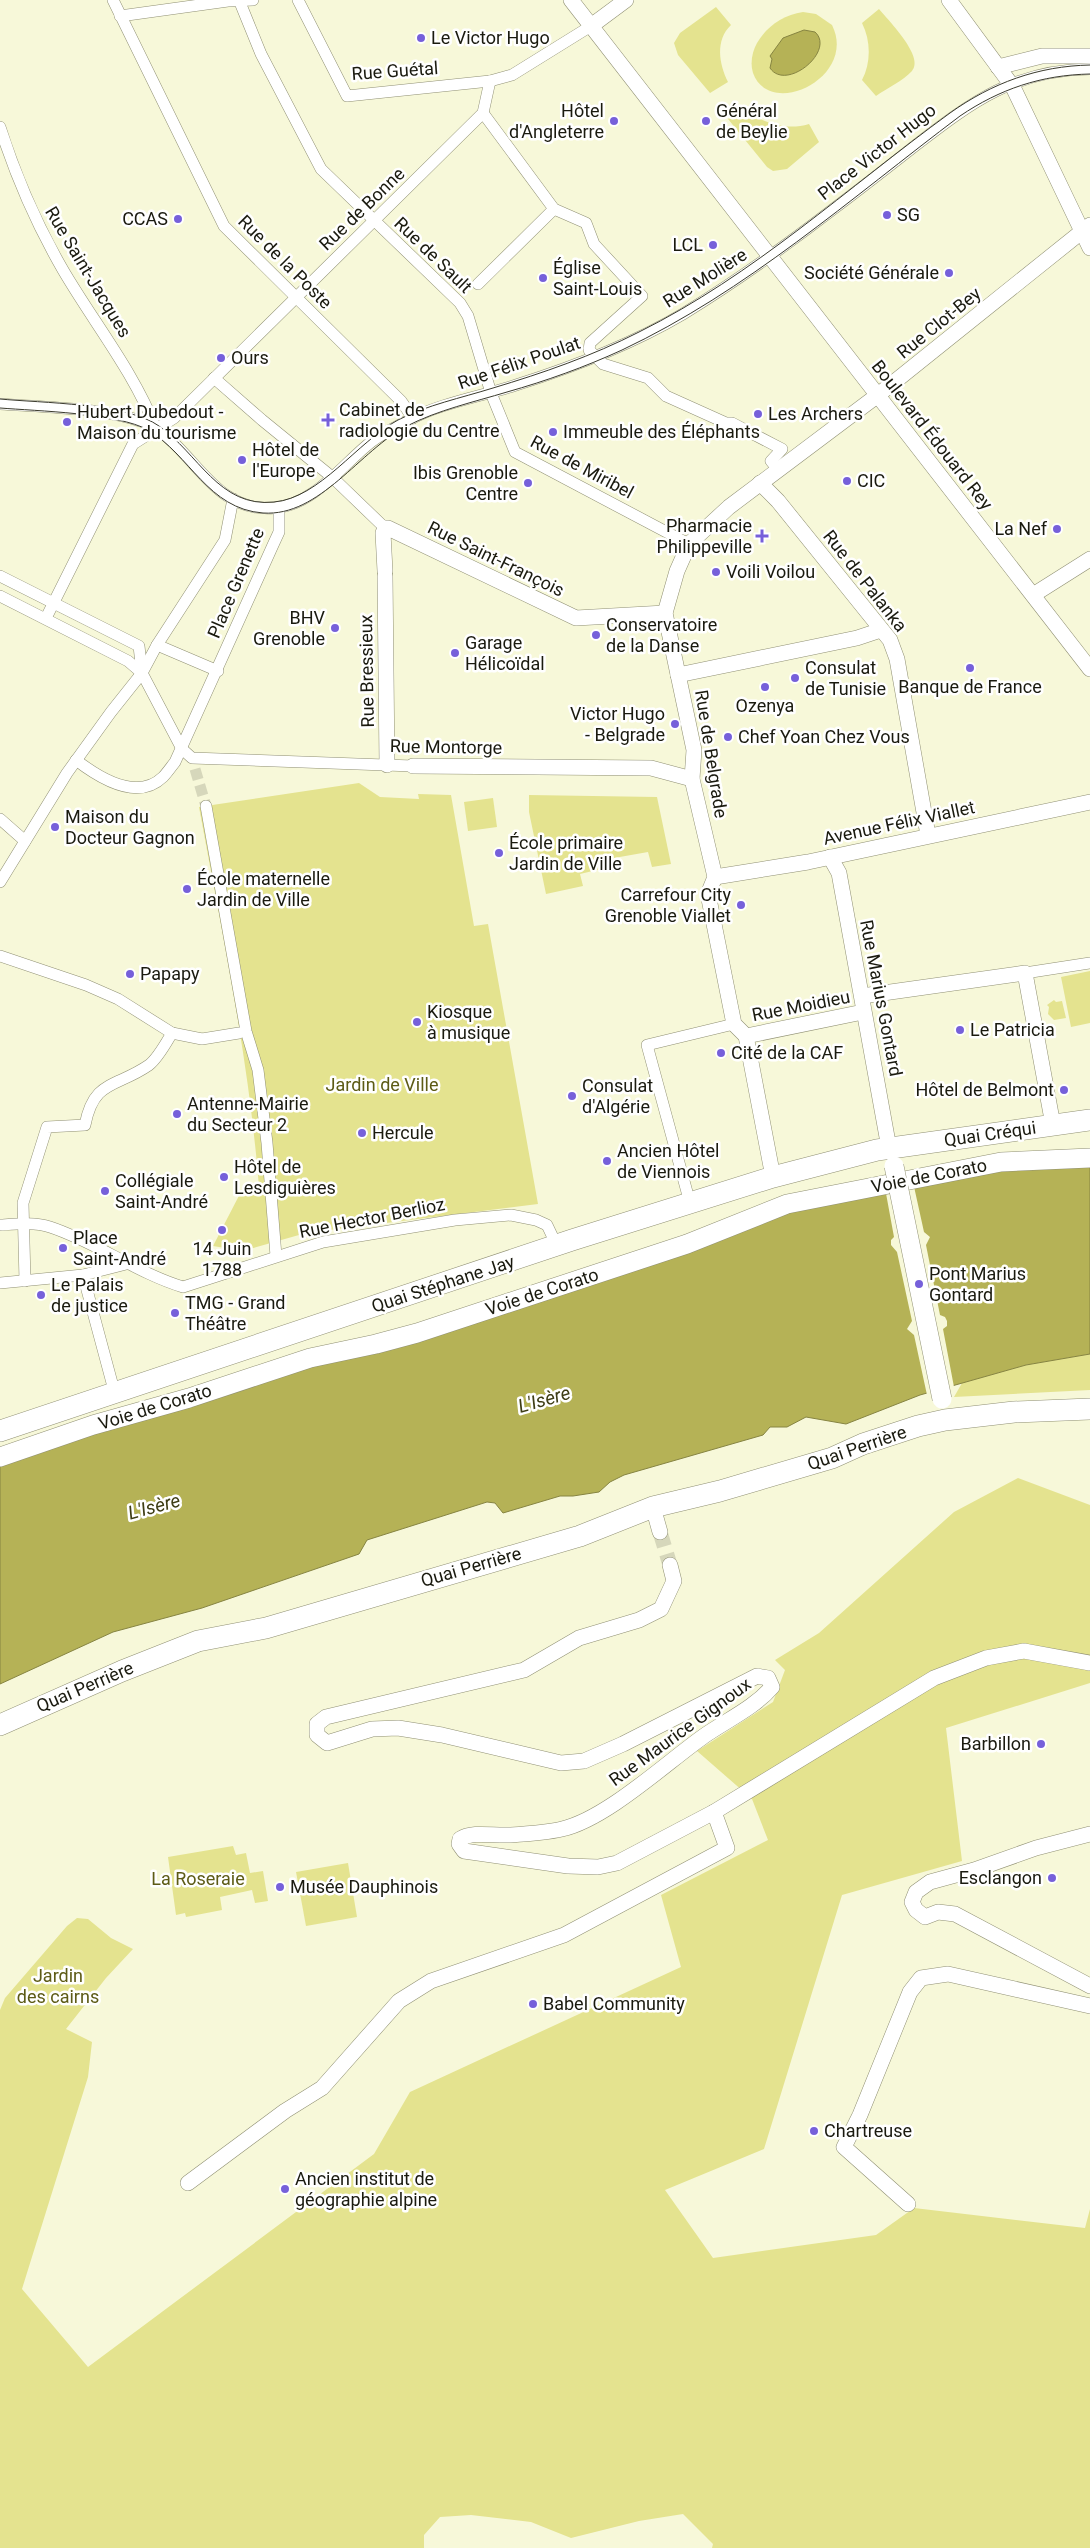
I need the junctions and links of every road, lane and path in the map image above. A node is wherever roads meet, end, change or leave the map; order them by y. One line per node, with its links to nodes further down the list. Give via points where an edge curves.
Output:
1 (113, 0): 8 (street, Rue de la Poste)
2 (239, 0): 3 (street); 8 (street); 19 (street, Rue de Sault, via 261,54 321,169)
3 (253, 0)
4 (298, 0): 13 (street, Rue Guétal, via 347,96)
5 (571, 0): 9 (street)
6 (626, 0): 9 (street)
7 (948, 0): 11 (street)
8 (120, 16): 24 (street, Rue de la Poste, via 224,226)
9 (591, 26): 13 (street, via 512,75); 22 (street)
10 (1090, 56): 11 (street, via 1042,56)
11 (998, 67): 14 (street)
12 (1090, 69): 14 (street, Place Victor Hugo, via 1056,71)
13 (490, 81): 15 (street)
14 (1011, 84): 20 (street); 22 (street, Place Victor Hugo, via 977,100)
15 (483, 113): 18 (street); 19 (street, Rue de Bonne)
16 (0, 127): 17 (street, Rue Saint-Jacques)
17 (3, 145): 32 (street, Rue Saint-Jacques, via 33,214 63,270 134,383)
18 (554, 210): 23 (street); 26 (street, Rue Félix Poulat, via 586,223 594,244 642,296 590,343 589,350)
19 (374, 222): 24 (street, Rue de Bonne); 28 (street, Rue de Sault, via 460,303 468,316)
20 (1086, 228): 21 (street); 29 (street, Rue Clot-Bey)
21 (1090, 248)
22 (766, 253): 25 (street, Rue Molière); 29 (street, Boulevard Édouard Rey)
23 (478, 284)
24 (296, 298): 27 (street, Rue de Bonne); 31 (street, Rue de la Poste, via 401,401)
25 (658, 327): 26 (street, Rue Félix Poulat)
26 (595, 356): 28 (street, Rue Félix Poulat); 33 (street, Rue Félix Poulat, via 603,364 648,378 666,396 726,424 732,423 782,449 771,461)
27 (214, 378): 32 (street, Rue de Bonne, via 174,418); 34 (street, Rue Saint-François)
28 (491, 393): 31 (street, Rue Félix Poulat); 39 (street, Rue de Miribel, via 515,452)
29 (878, 395): 33 (street, Rue Clot-Bey); 42 (street, Boulevard Édouard Rey)
30 (0, 404): 32 (street, via 96,413 132,419)
31 (413, 418): 34 (street, Rue Félix Poulat, via 373,440)
32 (156, 429): 36 (street, via 202,475); 44 (street, Rue de Bonne, via 133,444)
33 (779, 471): 35 (street, Rue Clot-Bey)
34 (332, 477): 37 (street, Rue Félix Poulat, via 309,495); 38 (street, Rue Saint-François)
35 (760, 483): 39 (street, Rue de Belgrade, via 728,507); 47 (street, Rue de Palanka, via 778,500)
36 (233, 499): 37 (street, Rue Félix Poulat, via 245,506); 48 (street, Place Grenette, via 225,540)
37 (279, 507): 50 (street, Place Grenette, via 274,545)
38 (385, 528): 45 (street, Rue Saint-François, via 576,618); 55 (street, Rue Bressieux)
39 (689, 544): 45 (street, Rue de Belgrade)
40 (1090, 559): 42 (street)
41 (0, 576): 44 (street)
42 (1033, 595): 49 (street, Boulevard Édouard Rey)
43 (0, 596): 46 (street)
44 (53, 602): 46 (street, Rue de Bonne); 51 (street, via 138,646)
45 (665, 613): 52 (street, Rue de Belgrade)
46 (46, 618): 51 (street, via 128,661)
47 (881, 630): 52 (street, via 857,638); 61 (street, Rue de Palanka, via 890,640 897,659)
48 (157, 645): 50 (street); 51 (street, Place Grenette)
49 (1090, 669)
50 (218, 671): 53 (street, Place Grenette)
51 (142, 673): 53 (street); 54 (street, Place Grenette)
52 (678, 675): 57 (street, Rue de Belgrade, via 694,750)
53 (182, 749): 54 (street, Place Grenette, via 162,779 128,787 98,777); 55 (street, Rue Montorge, via 200,760)
54 (76, 760): 62 (street, Place Grenette)
55 (388, 765): 56 (street, Rue Montorge)
56 (413, 766): 57 (street, Rue Montorge, via 650,768)
57 (692, 779): 64 (street, Rue de Belgrade)
58 (1090, 802): 61 (street, Avenue Félix Viallet)
59 (206, 806): 84 (street, via 246,1031 258,1070)
60 (0, 819): 62 (street)
61 (928, 836): 63 (street, Avenue Félix Viallet)
62 (25, 840): 65 (street, Place Grenette)
63 (830, 856): 64 (street, Avenue Félix Viallet); 69 (street, Rue Marius Gontard, via 839,872)
64 (715, 877): 71 (street, Rue de Belgrade, via 708,894)
65 (0, 882)
66 (0, 956): 72 (street, via 118,998)
67 (1090, 963): 68 (street)
68 (1025, 973): 69 (street); 76 (street)
69 (862, 996): 70 (street, Rue Marius Gontard)
70 (863, 1012): 74 (street, Rue Moidieu); 77 (street, Rue Marius Gontard)
71 (734, 1024): 74 (street); 80 (street, via 646,1045)
72 (172, 1033): 73 (street, via 202,1038); 81 (street, via 151,1064 96,1094 89,1106 85,1125 47,1127 23,1203)
73 (239, 1033)
74 (746, 1036): 79 (street)
75 (1090, 1120): 76 (main road, Quai Créqui)
76 (1053, 1125): 77 (main road, Quai Créqui)
77 (892, 1157): 79 (main road, Quai Stéphane Jay); 91 (street, bridge)
78 (1090, 1158): 93 (street, Voie de Corato, via 1001,1162 787,1204 687,1244 417,1333 310,1358)
79 (772, 1177): 80 (main road, Quai Stéphane Jay)
80 (690, 1203): 83 (main road, Quai Stéphane Jay)
81 (23, 1223): 82 (street); 85 (street, via 49,1227); 86 (street)
82 (0, 1224)
83 (557, 1246): 84 (street, Rue Hector Berlioz, via 547,1225 511,1216 455,1220 323,1242); 89 (main road, Quai Stéphane Jay)
84 (276, 1256): 85 (street, Rue Hector Berlioz, via 183,1287)
85 (130, 1263): 87 (street)
86 (25, 1281): 87 (street); 88 (street)
87 (84, 1281): 89 (street)
88 (0, 1283)
89 (115, 1394): 92 (main road, Quai Stéphane Jay)
90 (1090, 1409): 91 (main road, Quai Perrière, via 1014,1412)
91 (945, 1420): 94 (main road, Quai Perrière, via 720,1492)
92 (0, 1431)
93 (0, 1457)
94 (653, 1508): 95 (street); 98 (main road, Quai Perrière, via 580,1536 266,1628 198,1642)
95 (660, 1532)
96 (670, 1565): 99 (street, Rue Maurice Gignoux, via 674,1581 661,1609 639,1620 579,1638 524,1670 326,1717 318,1724 318,1735 327,1742 372,1729 398,1728 561,1763 584,1761 757,1676 768,1678 772,1687 763,1698 705,1735 585,1821 562,1829 469,1836 458,1844 464,1851 568,1866 598,1867 617,1864)
97 (1090, 1663): 99 (street, Rue Maurice Gignoux, via 1024,1651 986,1658 934,1678)
98 (0, 1724)
99 (714, 1812): 103 (street, via 728,1848 564,1935 431,1981 399,2001 322,2088 285,2111)
100 (1090, 1834): 101 (street, via 930,1882 916,1892 912,1902 916,1910 925,1916 938,1912 956,1914)
101 (1090, 1986)
102 (1090, 2006): 104 (street, via 948,1974 921,1978 910,1992 844,2147)
103 (188, 2183)
104 (908, 2204)

